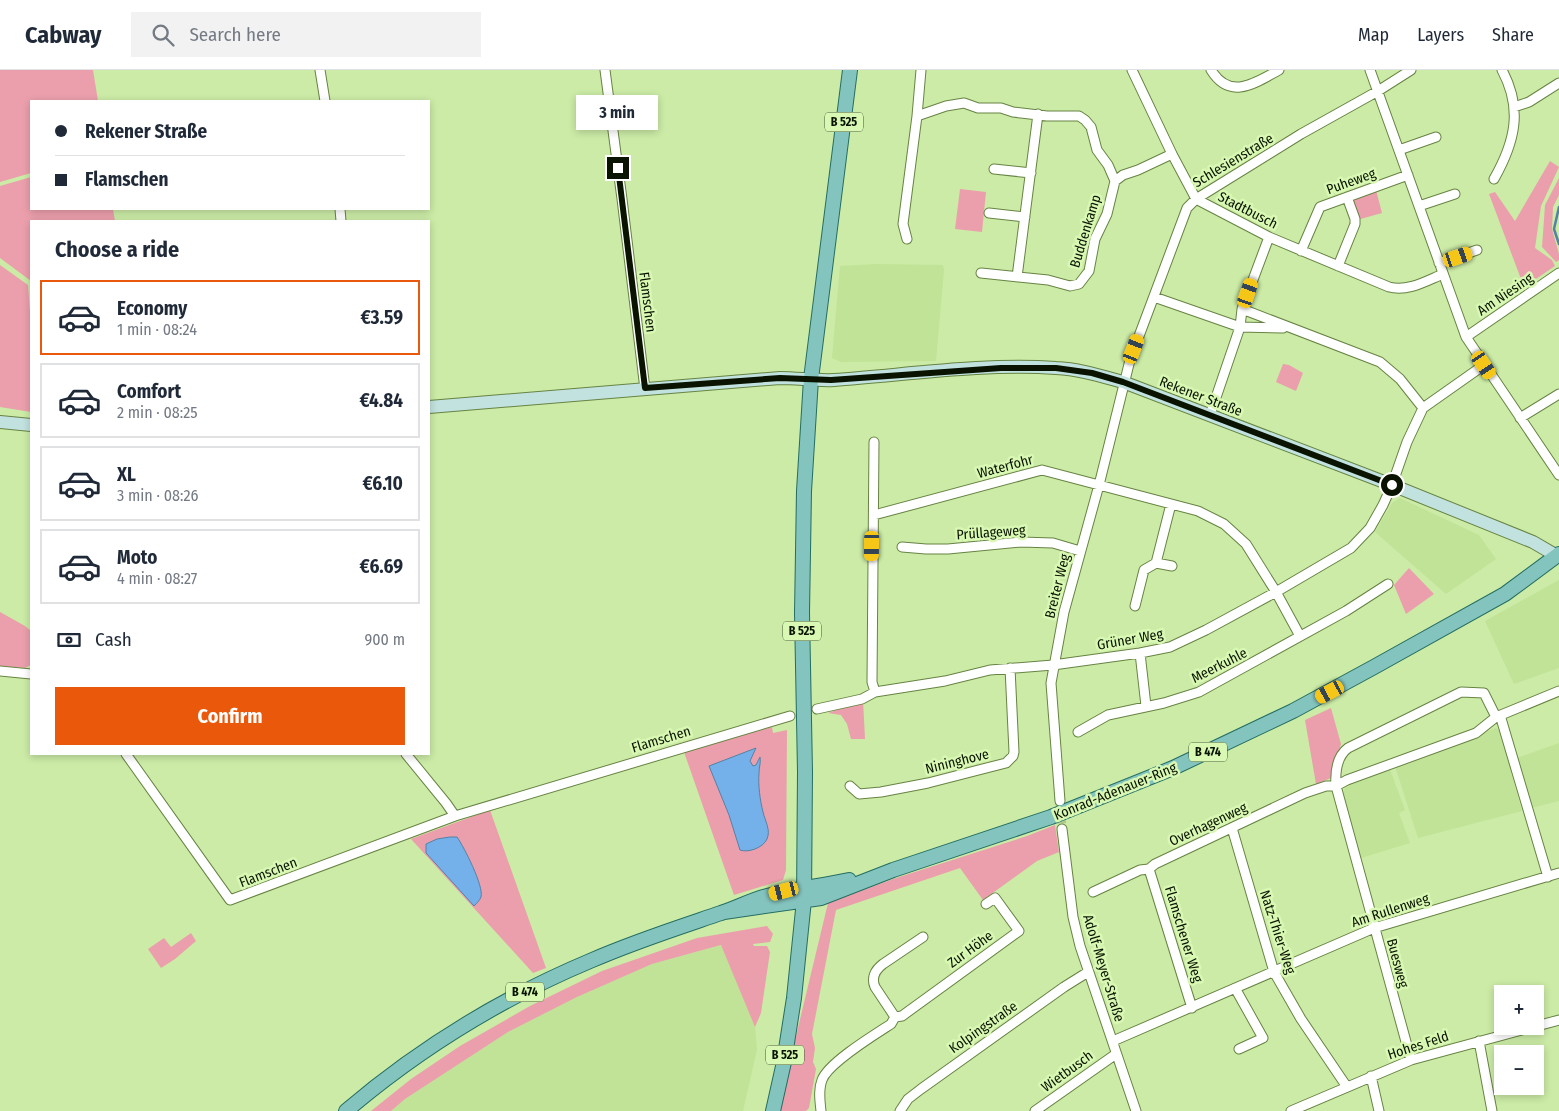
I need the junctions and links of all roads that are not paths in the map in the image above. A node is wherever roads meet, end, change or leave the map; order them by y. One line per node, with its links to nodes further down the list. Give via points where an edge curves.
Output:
1 (320, 70): 13 (street)
2 (605, 70): 49 (street, Flamschen)
3 (850, 70): 47 (main road, B 525)
4 (921, 70): 16 (street)
5 (1132, 70): 19 (street, Stadtbusch)
6 (1211, 70): 7 (street, via 1216,78 1236,88 1246,87)
7 (1279, 70)
8 (1370, 70): 12 (street)
9 (1411, 70): 12 (street, Schlesienstraße)
10 (1502, 70): 14 (street)
11 (1559, 83): 14 (street, via 1529,102)
12 (1378, 91): 18 (street); 27 (street, Schlesienstraße)
13 (325, 100)
14 (1514, 107): 23 (street, via 1511,143)
15 (1038, 114): 16 (street, Buddenkamp, via 978,108 964,103); 21 (street); 24 (street, Buddenkamp, via 1079,116 1085,120)
16 (917, 116): 32 (street, via 903,224)
17 (1436, 136): 18 (street)
18 (1399, 150): 22 (street)
19 (1172, 154): 24 (street, Buddenkamp); 27 (street, Stadtbusch)
20 (994, 169): 21 (street)
21 (1031, 173): 30 (street)
22 (1408, 175): 26 (street, Puheweg); 28 (street)
23 (1494, 179)
24 (1115, 181): 40 (street, Buddenkamp, via 1107,214 1095,239 1089,271 1083,280 1070,286)
25 (1455, 194): 28 (street)
26 (1347, 197): 34 (street, Puheweg, via 1320,207); 36 (street, via 1355,224)
27 (1196, 198): 31 (street, Stadtbusch); 41 (street, Schlesienstraße, via 1187,208)
28 (1419, 206): 35 (street)
29 (989, 213): 30 (street)
30 (1025, 217): 40 (street)
31 (1269, 237): 34 (street, Stadtbusch); 42 (street)
32 (907, 238)
33 (1477, 250): 35 (street)
34 (1301, 251): 36 (street, Stadtbusch)
35 (1439, 263): 39 (street)
36 (1338, 266): 39 (street, Stadtbusch, via 1400,289)
37 (981, 273): 40 (street, Buddenkamp)
38 (1559, 273): 45 (street, Am Niesing)
39 (1443, 274): 45 (street)
40 (1017, 277)
41 (1154, 298): 43 (street); 48 (street, Schlesienstraße)
42 (1242, 309): 43 (street); 44 (street)
43 (1240, 328): 44 (street); 53 (street)
44 (1288, 328): 52 (street, via 1380,362 1405,384)
45 (1466, 337): 46 (street)
46 (1484, 365): 52 (street); 54 (street)
47 (811, 379): 48 (street, Rekener Straße, via 1056,368); 49 (street, Rekener Straße, via 780,378); 96 (main road, B 525, via 804,491 802,613)
48 (1123, 382): 53 (street, Rekener Straße); 59 (street, Breiter Weg)
49 (645, 388): 51 (street, Rekener Straße)
50 (1559, 394): 54 (street)
51 (430, 407)
52 (1423, 408): 60 (street)
53 (1210, 415): 60 (street, Rekener Straße)
54 (1520, 418): 58 (street)
55 (0, 422): 56 (street)
56 (30, 425)
57 (874, 442): 62 (street)
58 (1559, 476)
59 (1099, 485): 61 (street, Waterfohr); 62 (street, Waterfohr, via 1042,470); 64 (street, Breiter Weg)
60 (1392, 485): 65 (street, Rekener Straße); 69 (street, Grüner Weg, via 1370,528 1351,548)
61 (1172, 504): 66 (street); 69 (street, Waterfohr, via 1209,515 1239,536)
62 (874, 515): 77 (street, via 872,682)
63 (902, 547): 64 (street, Prüllageweg, via 941,549 1037,542)
64 (1080, 550): 73 (street, Breiter Weg)
65 (1558, 555): 96 (main road, Konrad-Adenauer-Ring / B 474, via 1484,606 1316,700 1222,746 1051,817 821,898)
66 (1156, 563): 67 (street); 70 (street, via 1144,570)
67 (1172, 566)
68 (1388, 584): 71 (street, Meerkuhle, via 1354,607)
69 (1276, 592): 71 (street); 72 (street, Grüner Weg, via 1177,644)
70 (1135, 606)
71 (1300, 636): 79 (street, Meerkuhle, via 1200,692)
72 (1140, 653): 73 (street, Grüner Weg); 79 (street)
73 (1053, 665): 74 (street, Grüner Weg); 88 (street, Breiter Weg, via 1050,683)
74 (1010, 668): 77 (street, Grüner Weg); 86 (street, Nininghove, via 1014,752 1010,760 928,783 881,792 860,794)
75 (0, 671): 76 (street)
76 (30, 674)
77 (876, 692): 80 (street, Grüner Weg, via 862,699)
78 (1559, 692): 82 (street, Overhagenweg)
79 (1146, 706): 83 (street, Meerkuhle, via 1108,715)
80 (817, 709)
81 (790, 716): 89 (street, Flamschen)
82 (1498, 716): 87 (street, Overhagenweg, via 1476,733); 87 (street, via 1484,693 1461,692 1345,751 1335,772); 94 (street)
83 (1078, 732)
84 (127, 755): 89 (street, Flamschen, via 230,900)
85 (407, 755): 89 (street)
86 (850, 786)
87 (1336, 786): 90 (street, Overhagenweg, via 1305,793); 98 (street, Buesweg)
88 (1060, 801)
89 (455, 816)
90 (1232, 828): 92 (street, Overhagenweg); 101 (street, Natz-Thier-Weg)
91 (1062, 829): 100 (street, Adolf-Meyer-Straße, via 1073,917)
92 (1149, 868): 95 (street, Overhagenweg); 103 (street, Flamschener Weg)
93 (1559, 873): 94 (street, Am Rullenweg)
94 (1548, 877): 98 (street, Am Rullenweg)
95 (1093, 892)
96 (804, 894): 113 (main road, B 474, via 724,912 620,948 571,969 441,1040); 114 (main road, B 525, via 791,1016)
97 (986, 904): 104 (street, Zur Höhe, via 995,898 1019,931 902,1016)
98 (1374, 928): 101 (street, Am Rullenweg); 110 (street, Buesweg)
99 (923, 937): 104 (street, via 883,964 875,974 876,988)
100 (1088, 972): 106 (street, Adolf-Meyer-Straße); 116 (street, Kolpingstraße, via 920,1089)
101 (1274, 972): 102 (street, Am Rullenweg); 112 (street, Natz-Thier-Weg, via 1301,1019)
102 (1235, 988): 103 (street, Am Rullenweg); 108 (street, via 1263,1038)
103 (1192, 1008): 106 (street, Am Rullenweg)
104 (895, 1017): 115 (street, Zur Höhe, via 891,1024 829,1068 820,1087)
105 (1559, 1020): 107 (street, Hohes Feld)
106 (1113, 1041): 109 (street, Adolf-Meyer-Straße)
107 (1479, 1041): 110 (street, Hohes Feld); 121 (street)
108 (1239, 1049)
109 (1116, 1054): 117 (street, Wietbusch); 118 (street, Adolf-Meyer-Straße)
110 (1411, 1060): 111 (street, Hohes Feld)
111 (1371, 1076): 112 (street, Hohes Feld); 120 (street)
112 (1348, 1086): 119 (street, Hohes Feld)
113 (346, 1111)
114 (773, 1111)
115 (821, 1111)
116 (900, 1111)
117 (1035, 1111)
118 (1136, 1111)
119 (1291, 1111)
120 (1379, 1111)
121 (1492, 1111)

